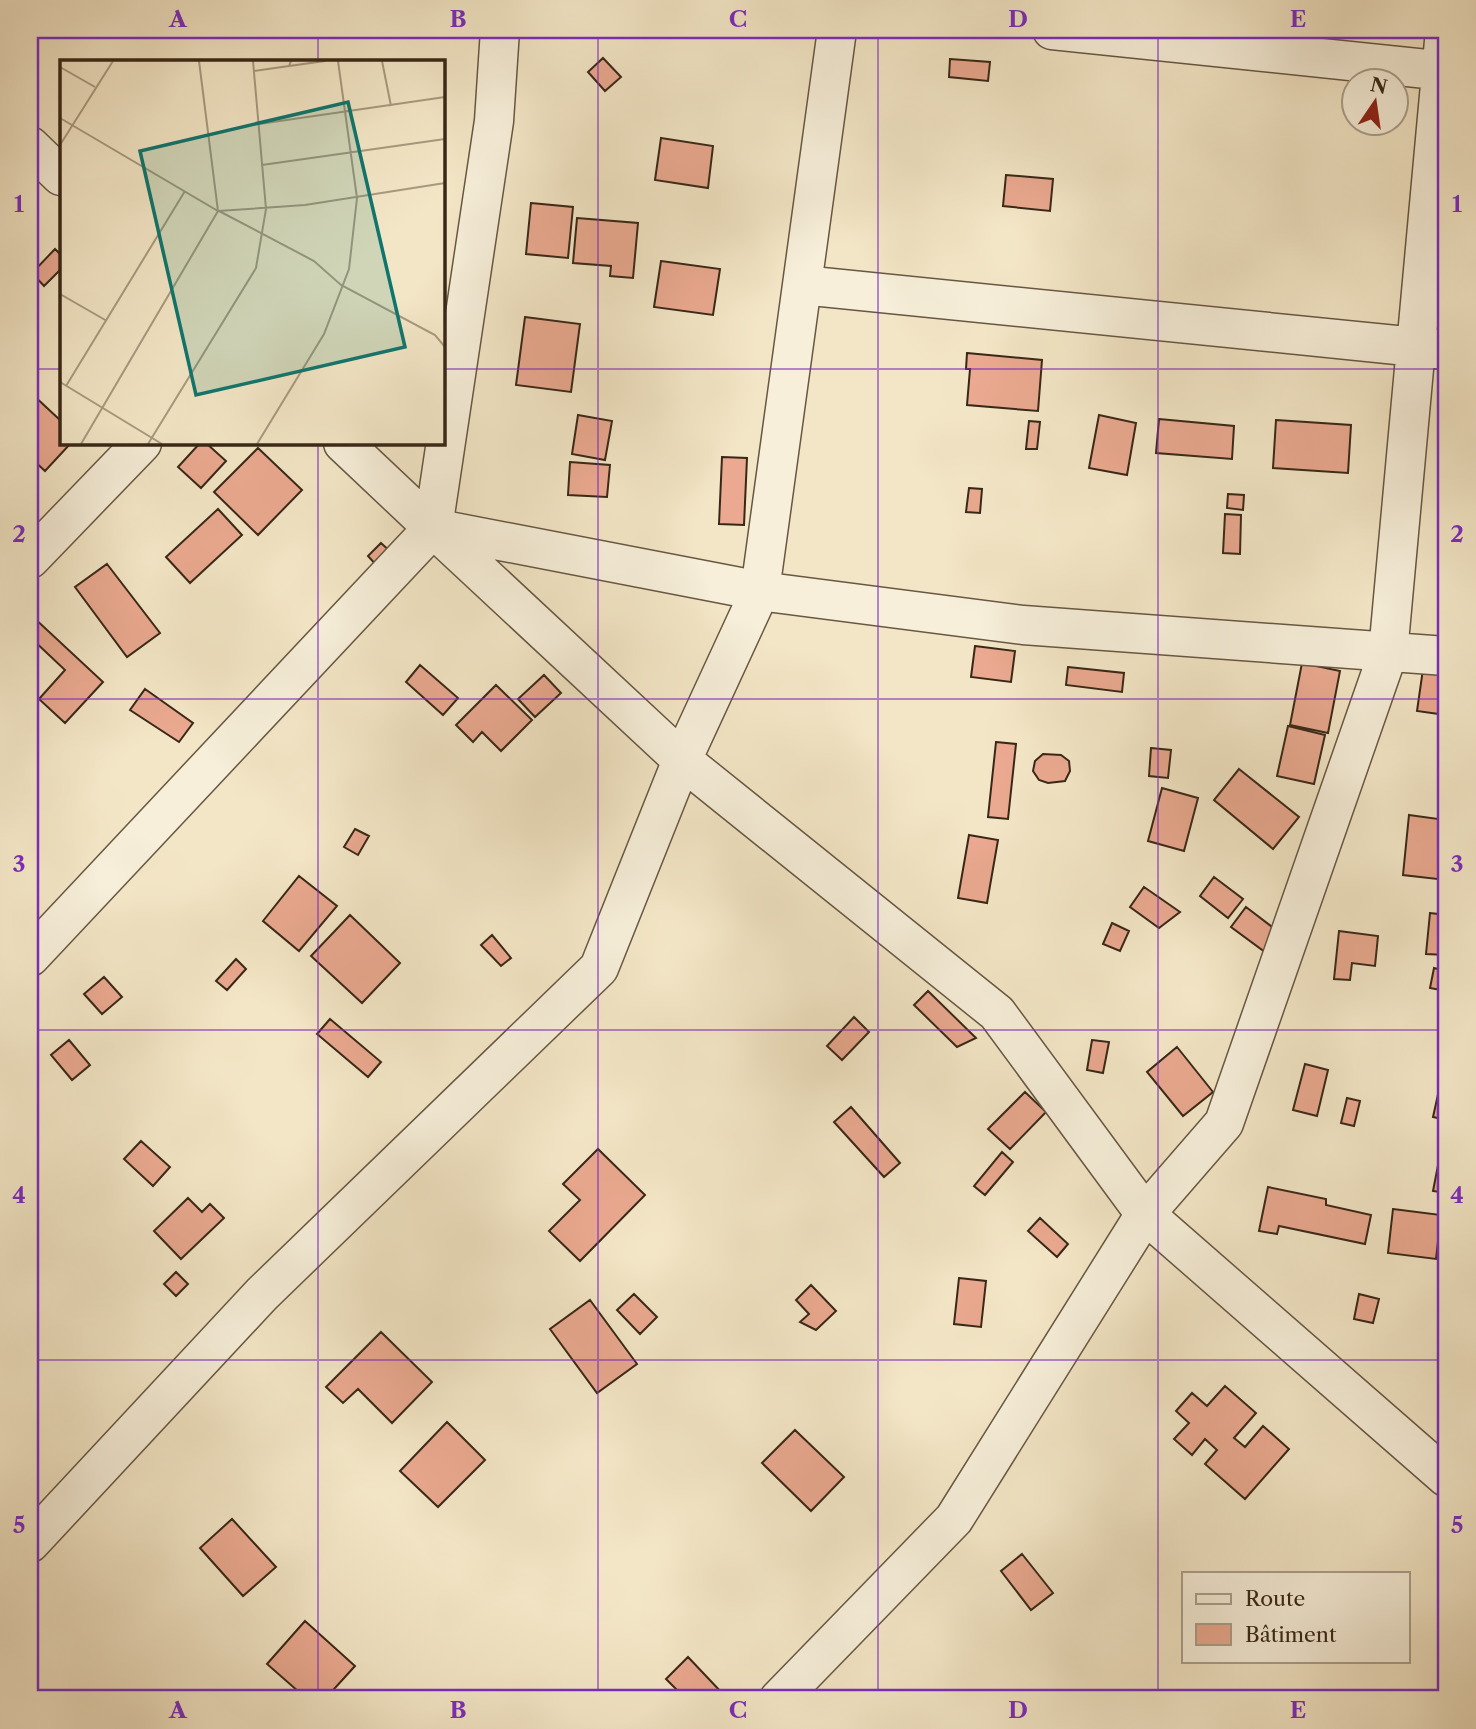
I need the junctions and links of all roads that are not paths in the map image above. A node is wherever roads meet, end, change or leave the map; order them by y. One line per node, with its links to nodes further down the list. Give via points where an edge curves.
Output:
1 (500, 30): 12 (street, via 494,121)
2 (837, 30): 8 (street)
3 (1052, 30): 5 (street)
4 (1445, 30): 5 (street)
5 (1443, 71): 9 (street)
6 (30, 146): 7 (street)
7 (60, 175)
8 (802, 285): 9 (street); 14 (street)
9 (1431, 349): 15 (street)
10 (141, 444): 13 (street)
11 (344, 444): 12 (street)
12 (433, 528): 14 (street); 17 (street); 18 (street)
13 (30, 559)
14 (761, 591): 15 (street, via 1023,625); 17 (street)
15 (1388, 653): 16 (street); 19 (street, via 1224,1123)
16 (1446, 656)
17 (682, 760): 19 (street, via 997,1013); 21 (street, via 599,968 262,1294)
18 (30, 957)
19 (1145, 1214): 20 (street); 22 (street, via 954,1519)
20 (1446, 1477)
21 (30, 1543)
22 (779, 1699)

